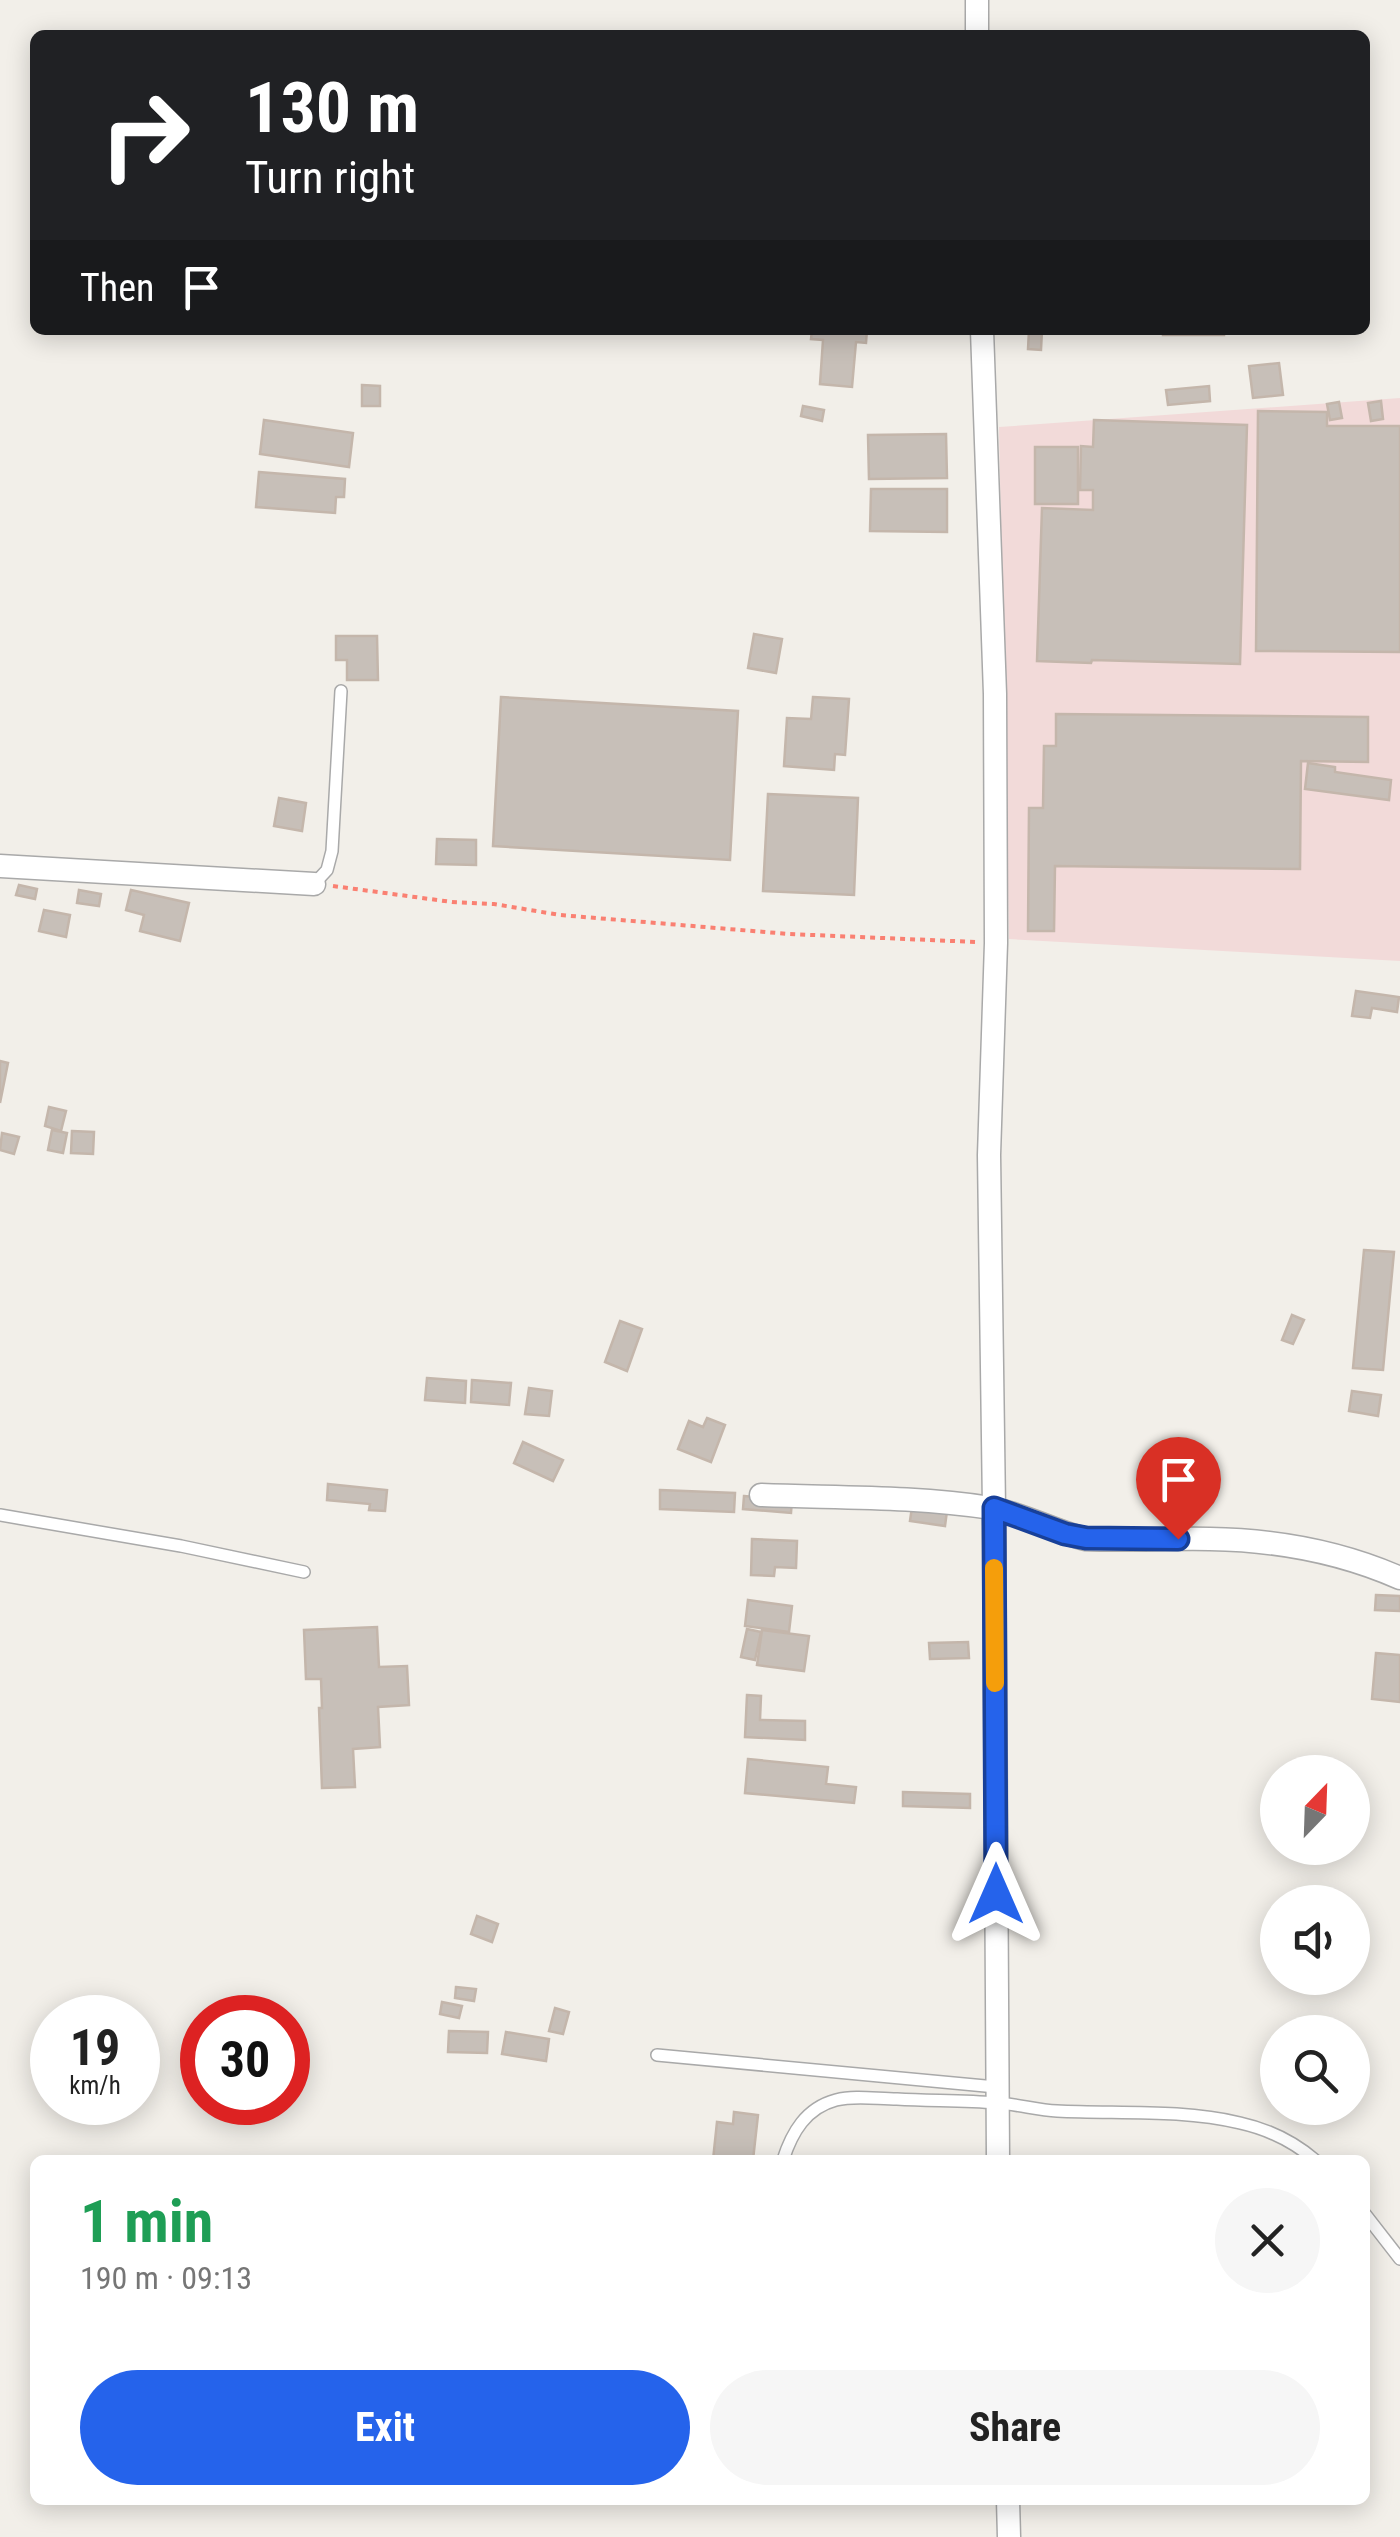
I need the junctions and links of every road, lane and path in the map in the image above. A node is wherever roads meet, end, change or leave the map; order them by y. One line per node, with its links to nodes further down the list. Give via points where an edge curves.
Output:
1 (977, 0): 2 (street)
2 (977, 30)
3 (982, 335): 7 (street, via 996,694)
4 (341, 691): 6 (lane, via 332,850 328,870)
5 (0, 866): 6 (street)
6 (314, 884): 7 (path, via 560,915)
7 (996, 943): 9 (street, via 989,1156)
8 (761, 1494): 9 (street)
9 (994, 1508): 12 (street, via 1086,1538 1278,1544); 14 (street)
10 (0, 1515): 11 (lane)
11 (304, 1572)
12 (1400, 1578)
13 (657, 2055): 14 (lane)
14 (996, 2095): 15 (lane, via 835,2100 800,2124); 16 (street); 17 (lane, via 1054,2110 1216,2118 1256,2127)
15 (785, 2155)
16 (998, 2155)
17 (1309, 2155)
18 (1370, 2220): 19 (lane)
19 (1400, 2259)
20 (1008, 2505): 21 (street)
21 (1010, 2537)

